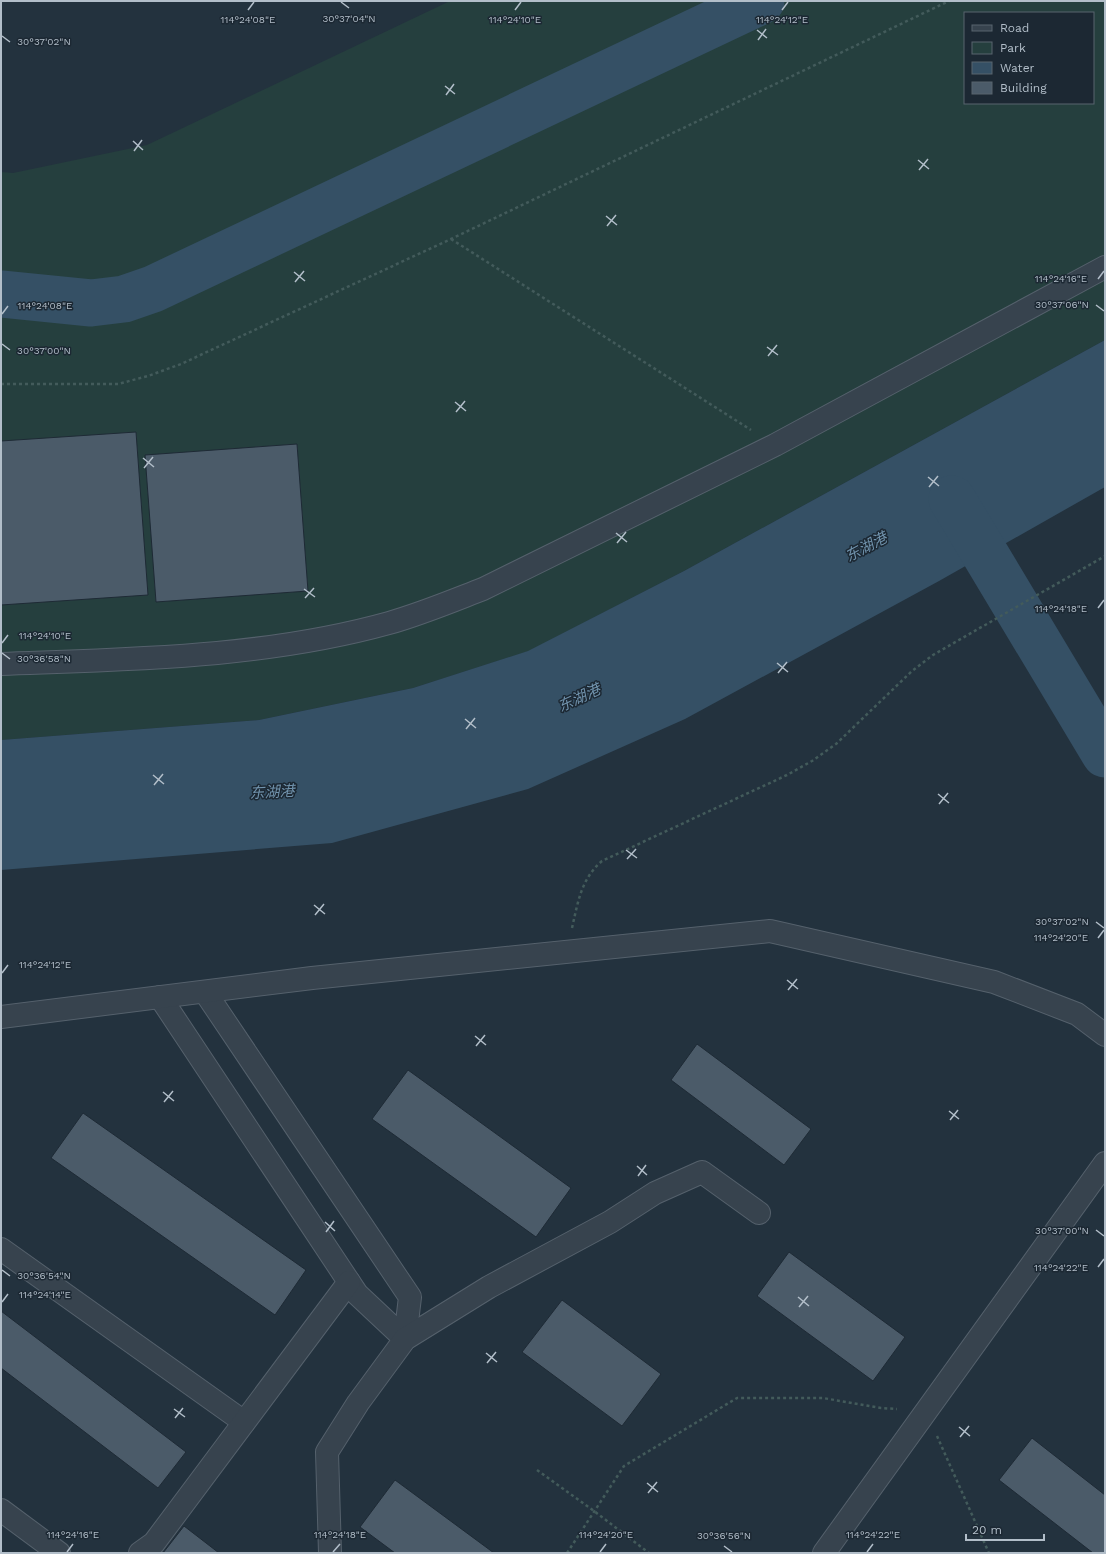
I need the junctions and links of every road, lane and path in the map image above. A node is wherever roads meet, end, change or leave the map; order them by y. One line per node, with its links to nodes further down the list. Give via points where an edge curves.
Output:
1 (949, 1): 2 (path)
2 (451, 239): 4 (path, via 181,364 148,376 118,384); 5 (path)
3 (1105, 267): 5 (street)
4 (1, 384)
5 (775, 445): 7 (street, via 483,589 389,623 249,650 166,658)
6 (1105, 556): 8 (path, via 932,656 912,671 836,744 812,761 602,861 590,873 580,890)
7 (1, 664)
8 (567, 952): 9 (street); 12 (street, via 770,930 994,982 1078,1014)
9 (204, 992): 10 (street); 17 (street, via 410,1297)
10 (160, 997): 11 (street); 16 (street)
11 (1, 1017)
12 (1105, 1035)
13 (1105, 1163): 18 (street)
14 (759, 1213): 17 (street, via 702,1172 655,1193 610,1222 489,1287)
15 (1, 1249): 19 (street)
16 (349, 1282): 17 (street, via 357,1294); 19 (street)
17 (405, 1339): 25 (street, via 358,1403 327,1452)
18 (926, 1411): 22 (path, via 881,1408 823,1398 737,1398 624,1466); 28 (street); 29 (path)
19 (244, 1422): 24 (street, via 154,1543)
20 (537, 1470): 22 (path)
21 (1, 1510): 23 (street)
22 (594, 1511): 26 (path); 27 (path)
23 (59, 1553)
24 (140, 1553)
25 (330, 1553)
26 (567, 1553)
27 (649, 1553)
28 (824, 1553)
29 (989, 1553)

